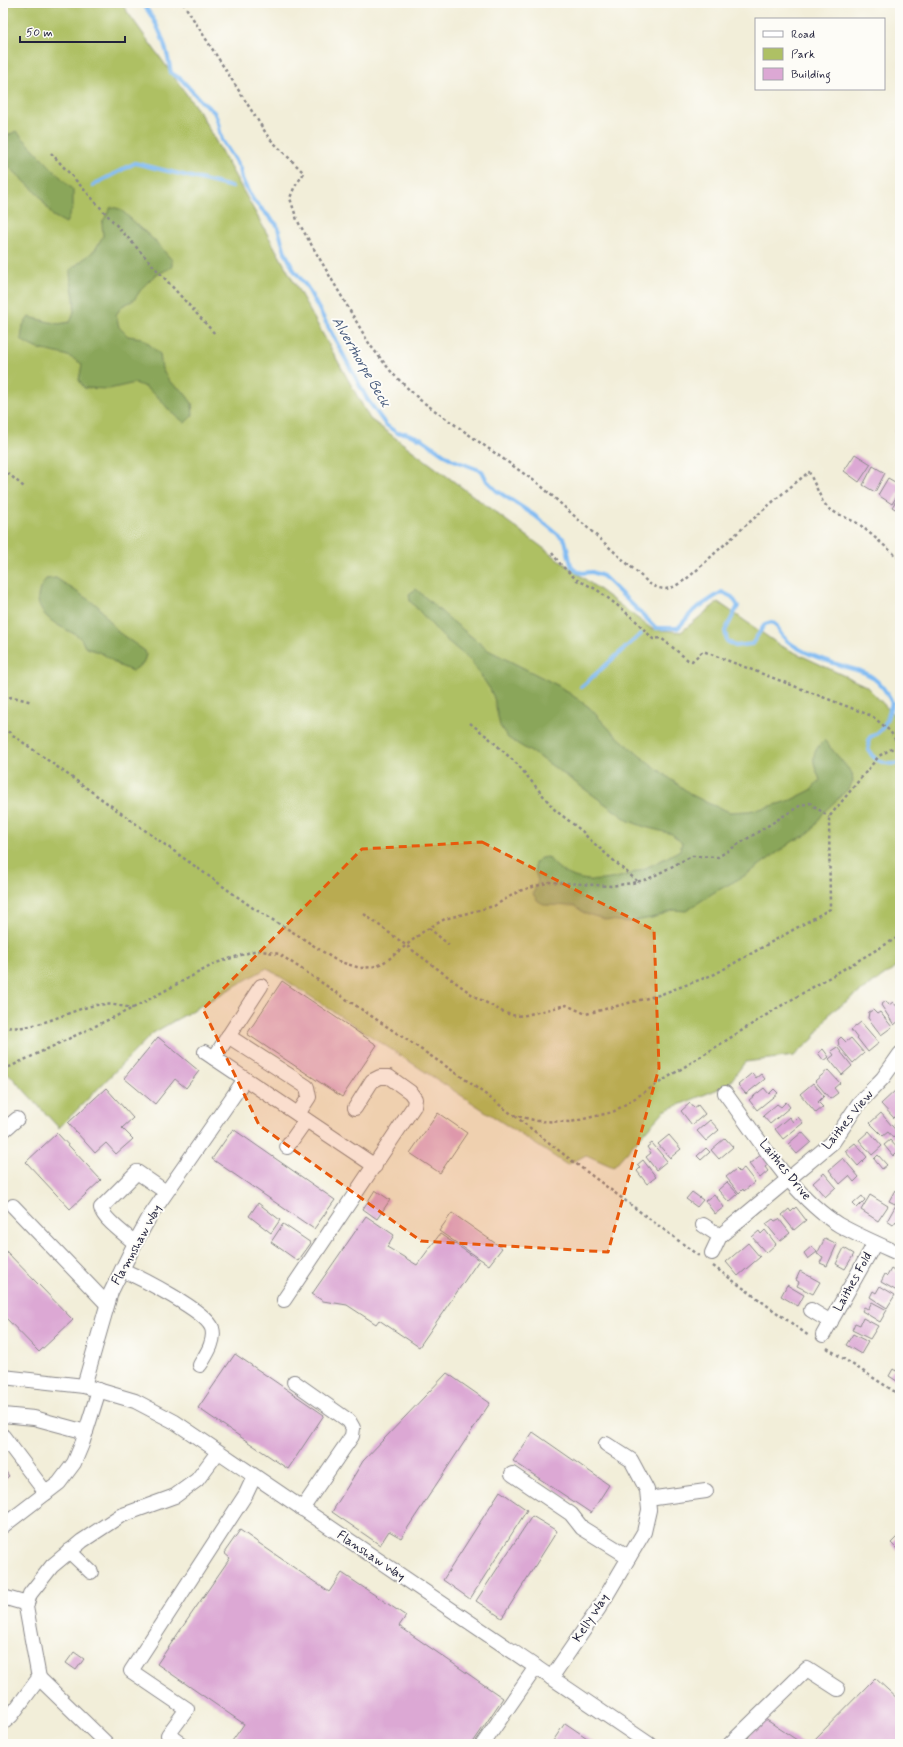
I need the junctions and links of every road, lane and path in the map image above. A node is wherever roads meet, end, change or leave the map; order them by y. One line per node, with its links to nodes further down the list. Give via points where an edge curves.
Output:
1 (183, 3): 7 (path, via 269,138 304,173 290,198 297,220 370,345 392,374 420,400 540,485 650,584 658,588 673,587 704,564 809,472 823,502 830,510 859,524)
2 (51, 153): 3 (path)
3 (216, 335)
4 (3, 469): 5 (path)
5 (24, 487)
6 (552, 553): 12 (path, via 578,580 603,594 636,621 653,639 661,638 688,660 692,662 703,651 872,716 890,731)
7 (900, 559)
8 (3, 698): 9 (path, via 13,697)
9 (32, 702)
10 (470, 723): 14 (path, via 518,765 555,810)
11 (3, 728): 18 (path, via 228,891 337,961 360,968 372,967 382,964)
12 (900, 748): 13 (path, via 891,749 879,756)
13 (829, 817): 14 (path, via 810,803 801,805 718,856 692,856 648,879); 18 (path, via 830,909 715,974 659,995 586,1014 566,1005 516,1016 474,996)
14 (637, 881): 16 (path, via 611,886 550,882 519,891 494,906 444,919)
15 (364, 914): 18 (path)
16 (429, 928): 18 (path); 19 (path)
17 (900, 936): 21 (path, via 779,1007 613,1112 571,1122 538,1121 513,1115 399,1034 279,954 256,950 216,963)
18 (407, 945)
19 (449, 945)
20 (261, 986): 23 (street)
21 (133, 1008): 22 (path, via 96,1005 34,1025); 25 (path)
22 (3, 1026)
23 (228, 1036): 26 (street, via 209,1055); 29 (street, via 307,1087 309,1097)
24 (900, 1054): 34 (street, Laithes View, via 883,1078 860,1103 833,1142)
25 (3, 1070)
26 (245, 1079): 29 (street); 35 (street, Flamnshaw Way)
27 (726, 1093): 34 (street, Laithes Drive)
28 (355, 1108): 33 (street, via 372,1081 380,1077 389,1077 410,1092 414,1099 414,1106)
29 (302, 1117): 32 (street); 33 (street)
30 (17, 1120): 31 (street)
31 (3, 1131)
32 (287, 1147)
33 (375, 1166): 44 (street)
34 (789, 1180): 38 (street, Laithes View); 39 (street, Laithes Drive, via 814,1206 838,1224)
35 (166, 1192): 40 (street, Flamnshaw Way); 40 (street, via 137,1172 101,1208 107,1218)
36 (13, 1206): 45 (street)
37 (703, 1225): 38 (street)
38 (720, 1236): 41 (street)
39 (875, 1243): 42 (street, Laithes Drive); 47 (street, Laithes Fold)
40 (136, 1244): 43 (street, Flamnshaw Way)
41 (712, 1253)
42 (900, 1254)
43 (122, 1270): 45 (street, Flamnshaw Way); 49 (street, via 146,1280 205,1318 212,1327 213,1335 211,1345)
44 (284, 1300)
45 (107, 1304): 52 (street, Flamnshaw Way)
46 (811, 1310): 47 (street, Laithes Fold)
47 (831, 1322): 48 (street, Laithes Fold)
48 (823, 1335)
49 (200, 1365)
50 (3, 1377): 52 (street, Flanshaw Way)
51 (294, 1382): 64 (street, via 349,1421 353,1428 352,1436)
52 (84, 1386): 53 (street, Flanshaw Way)
53 (99, 1390): 55 (street); 58 (street, Flanshaw Way, via 135,1401 175,1422)
54 (3, 1415): 55 (street, via 34,1418)
55 (86, 1432): 62 (street, via 74,1463 59,1483)
56 (3, 1436): 62 (street)
57 (606, 1444): 63 (street, Kelly Way, via 631,1460 647,1490)
58 (218, 1452): 60 (street, Flanshaw Way); 66 (street, via 197,1480 175,1496 120,1516)
59 (512, 1474): 67 (street, via 572,1514 582,1528)
60 (254, 1477): 64 (street, Flanshaw Way); 77 (street, via 246,1494 131,1671 187,1709 168,1735)
61 (706, 1491): 63 (street)
62 (46, 1493): 65 (street)
63 (648, 1499): 67 (street, Kelly Way, via 649,1510 644,1532)
64 (302, 1509): 71 (street, Flanshaw Way)
65 (3, 1526)
66 (69, 1552): 68 (street); 70 (street, via 52,1566 30,1594)
67 (629, 1557): 73 (street, Kelly Way, via 599,1608)
68 (91, 1572)
69 (3, 1597): 70 (street)
70 (27, 1604): 72 (street)
71 (536, 1667): 73 (street, Flanshaw Way); 78 (street)
72 (38, 1678): 75 (street, via 11,1716); 76 (street)
73 (551, 1678): 79 (street, Flanshaw Way)
74 (838, 1689): 80 (street, via 807,1669)
75 (3, 1723)
76 (107, 1744)
77 (180, 1744)
78 (483, 1744)
79 (649, 1744)
80 (730, 1744)

